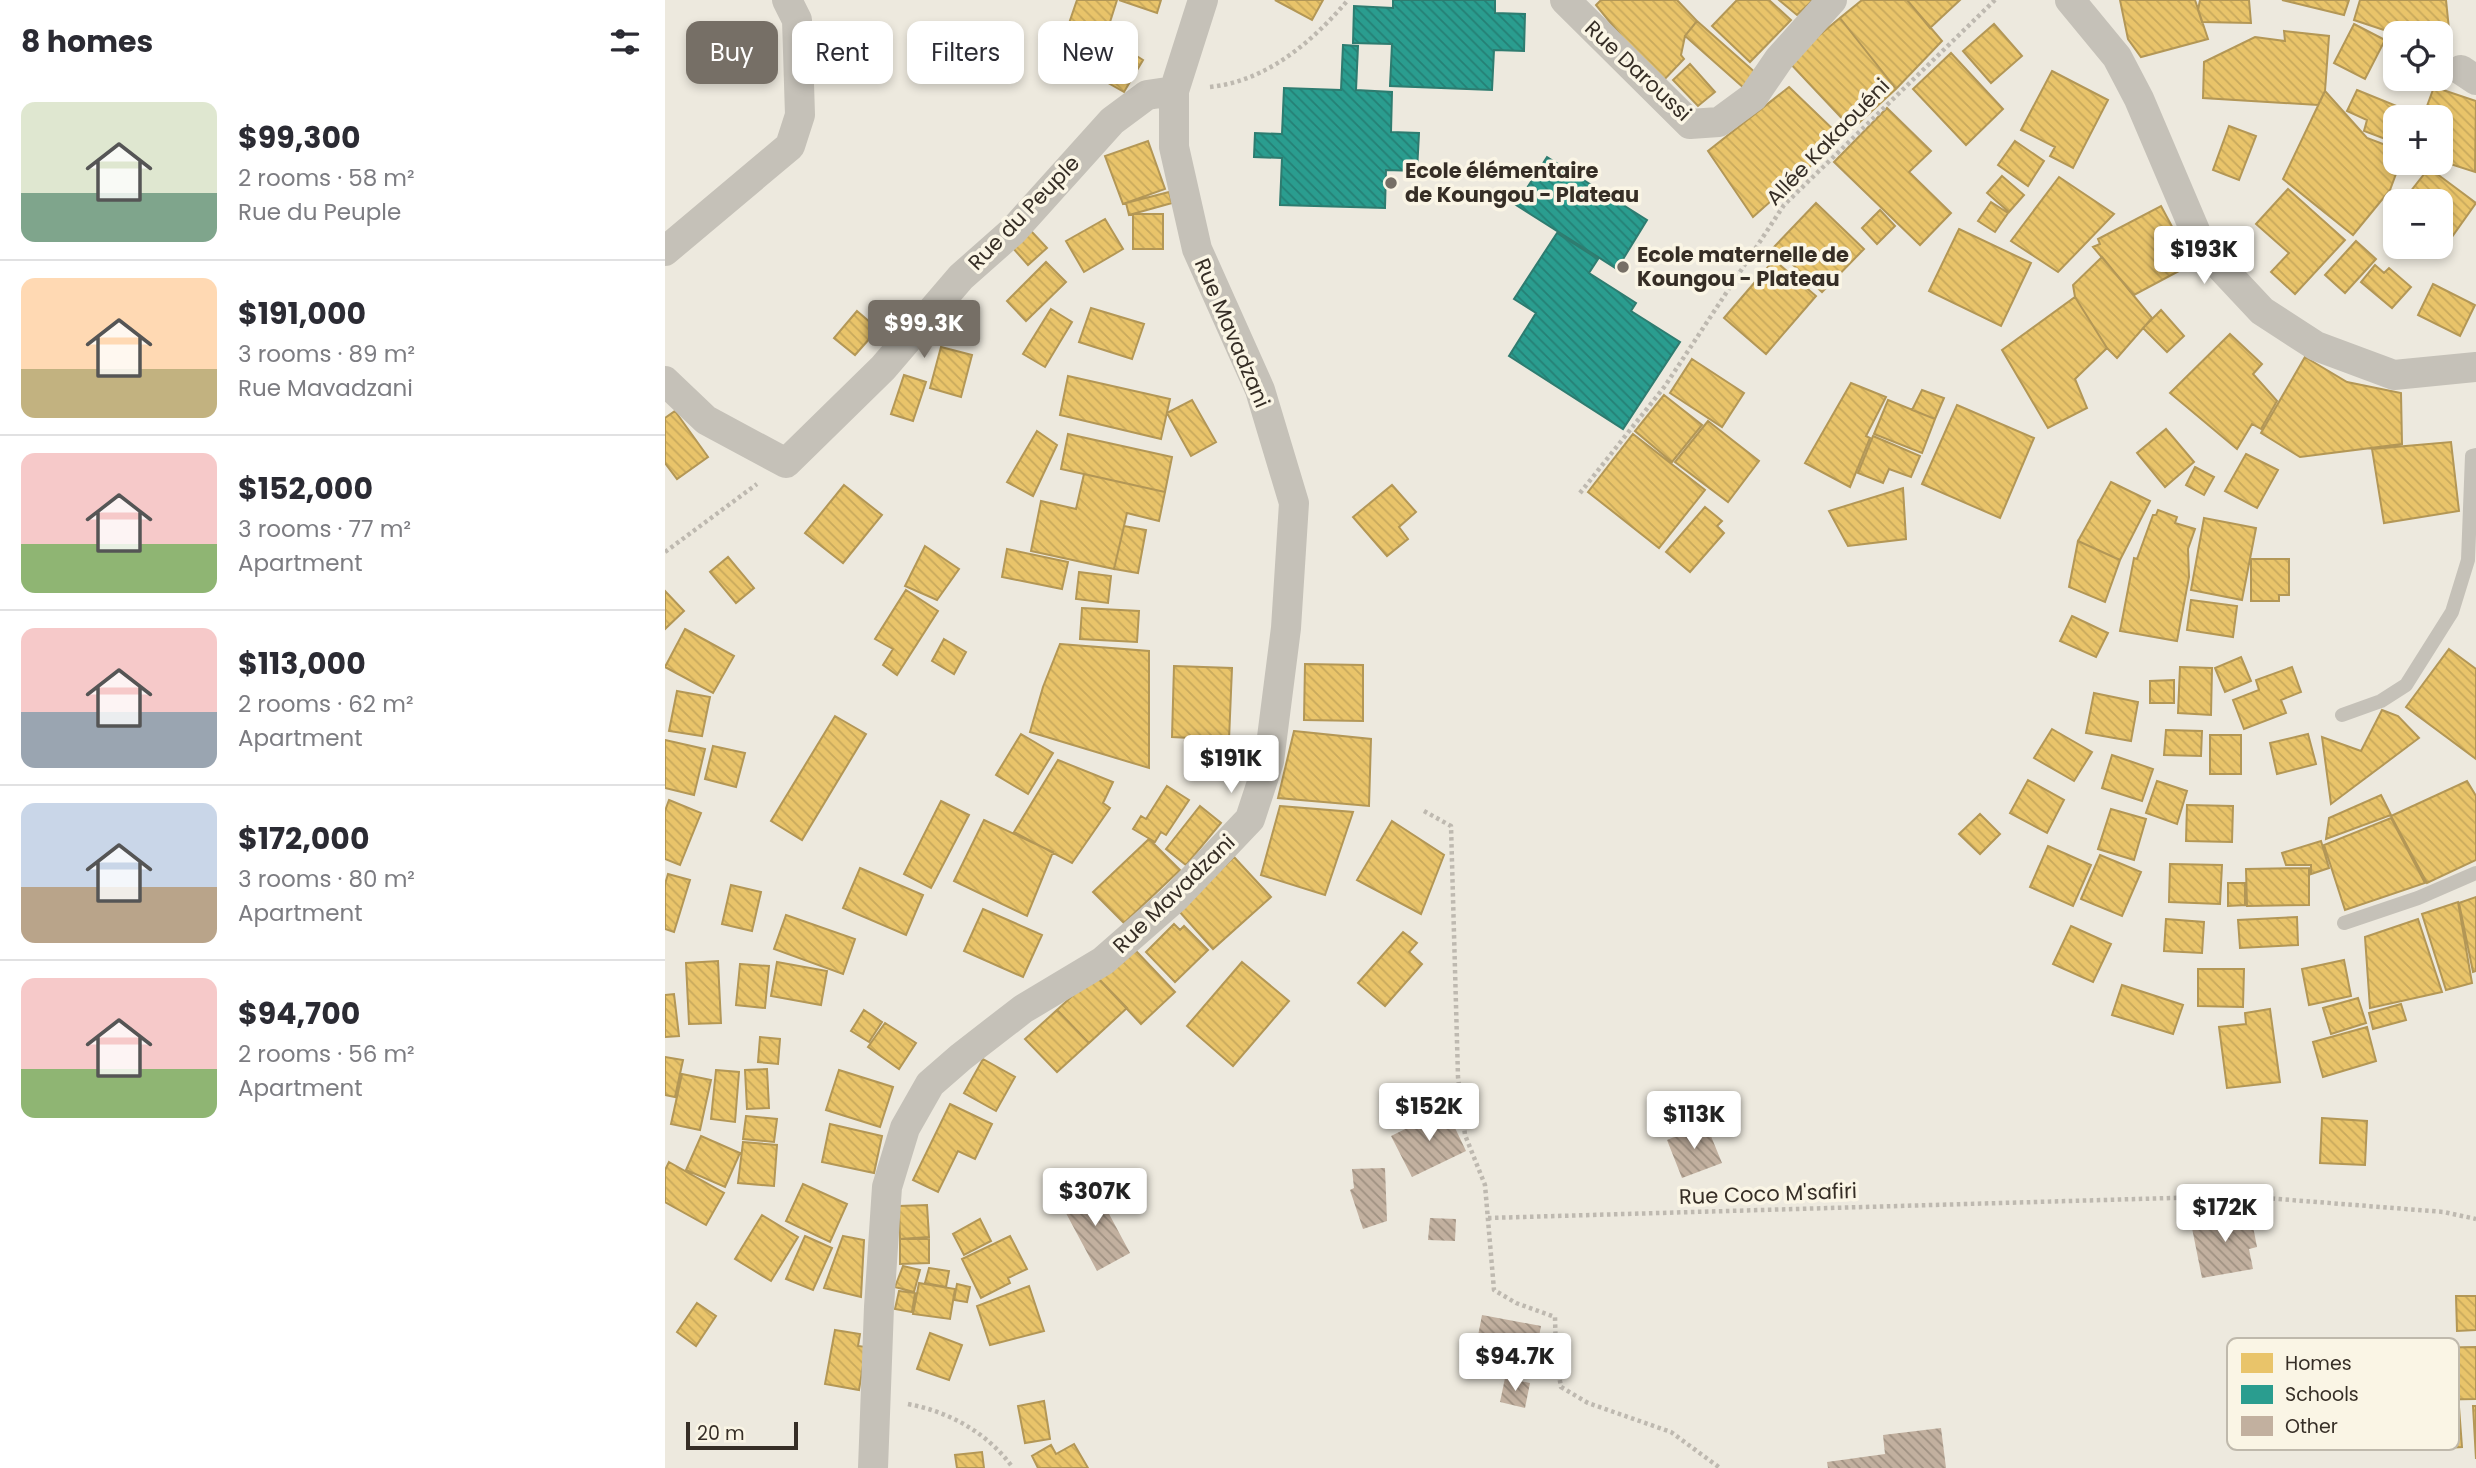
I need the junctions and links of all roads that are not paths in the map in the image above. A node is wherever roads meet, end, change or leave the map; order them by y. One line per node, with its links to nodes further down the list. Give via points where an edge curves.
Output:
1 (787, 0): 7 (street, via 797,20 800,115 789,146)
2 (1203, 0): 6 (street, Rue Mavadzani)
3 (1832, 0): 5 (street, Rue Daroussi, via 1779,59 1753,97 1719,122 1690,124)
4 (2070, 0): 8 (street, via 2117,57 2202,247 2262,311 2316,346 2393,375)
5 (1571, 2)
6 (1174, 91): 9 (street, Rue du Peuple, via 1147,95 1112,121 1013,231 961,277 883,368 786,463 706,420); 14 (street, Rue Mavadzani, via 1174,148 1197,249 1259,390 1294,503 1286,628 1269,761 1250,819 1175,898 1104,961 1023,1009 930,1084 905,1128 887,1186)
7 (665, 251)
8 (2476, 367)
9 (665, 381)
10 (2476, 455): 11 (lane, via 2472,456 2468,561 2452,612 2406,685 2381,701)
11 (2342, 715)
12 (2476, 873): 13 (lane)
13 (2344, 923)
14 (873, 1468)

